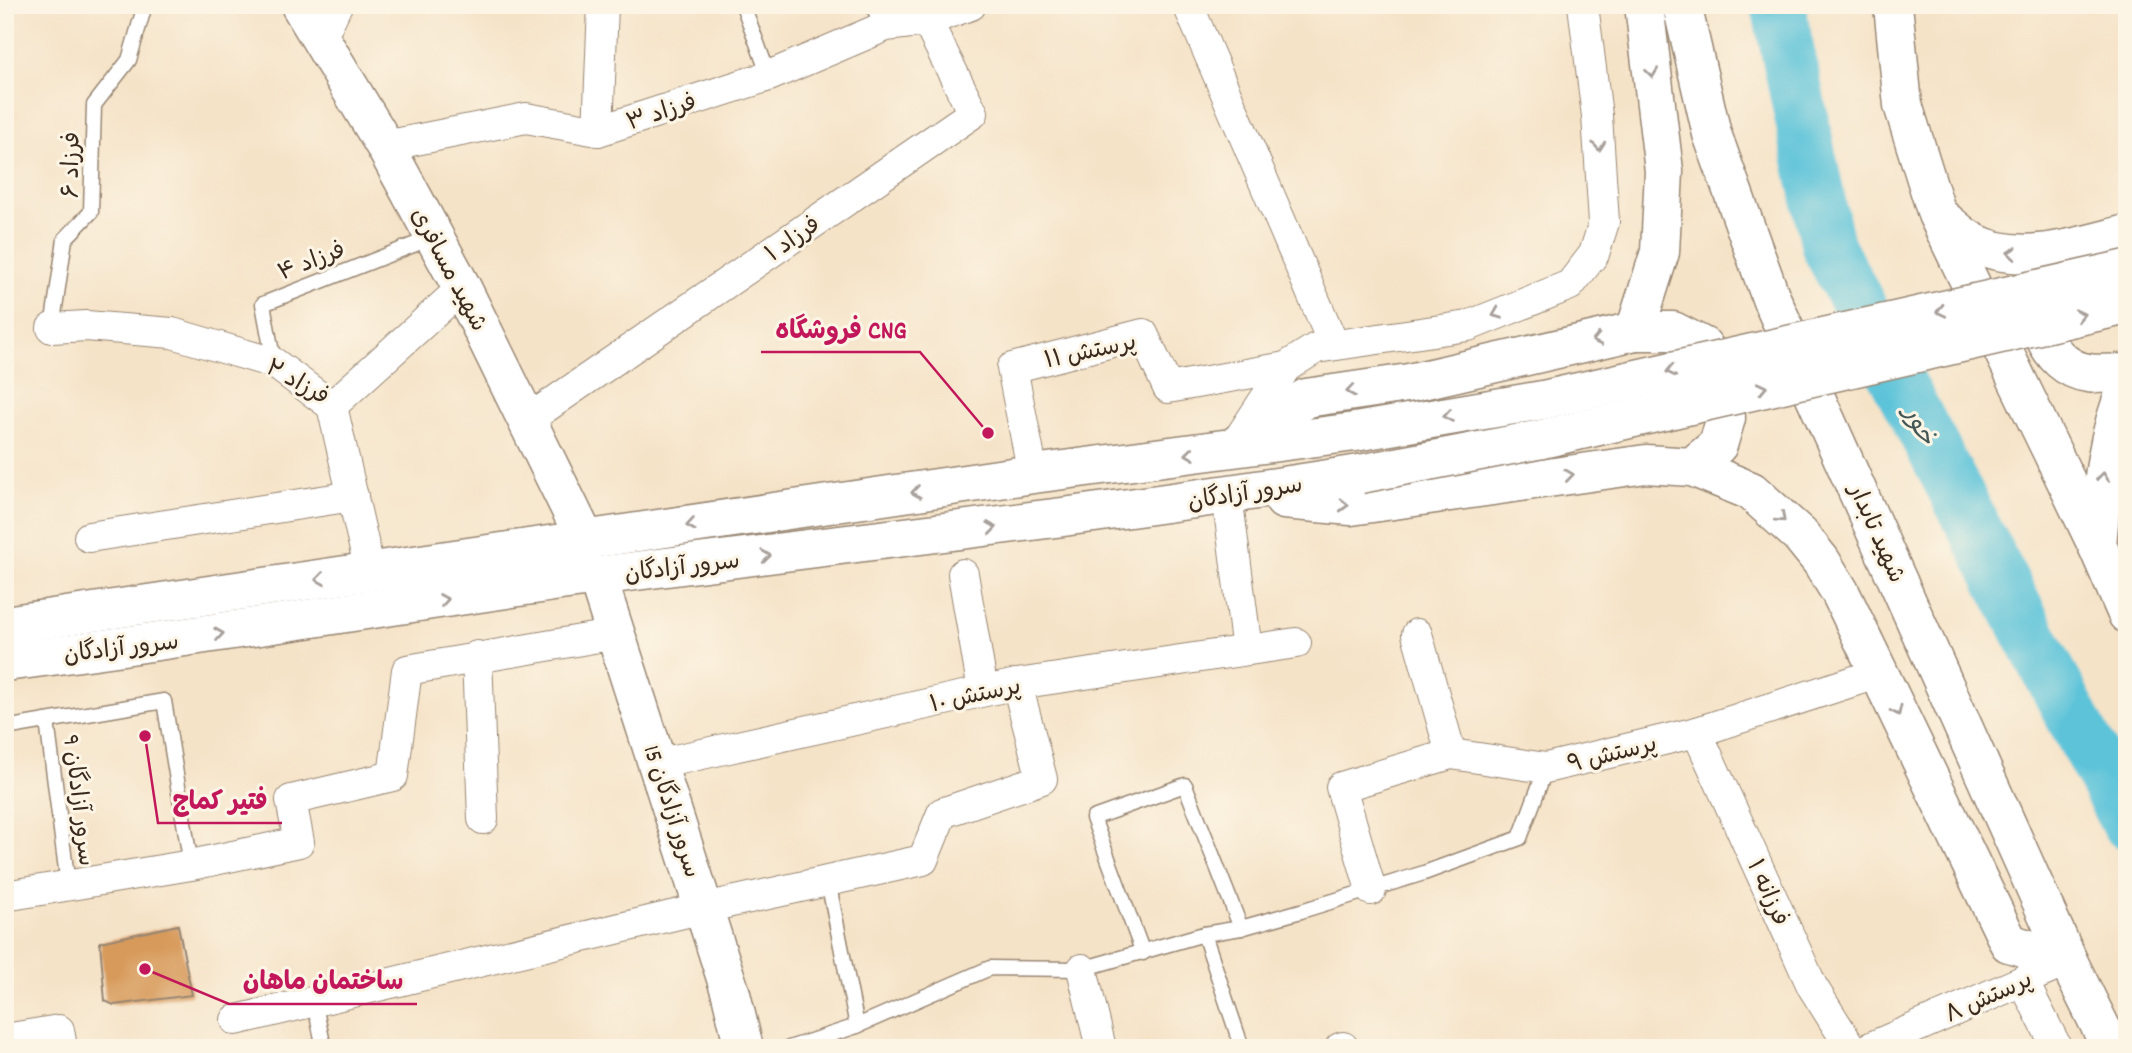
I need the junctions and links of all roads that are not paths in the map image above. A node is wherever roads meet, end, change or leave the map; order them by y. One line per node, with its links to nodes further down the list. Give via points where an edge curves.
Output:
1 (145, 5): 25 (lane, فرزاد ۶, via 129,60 94,105 91,212 65,239)
2 (300, 5): 14 (main road, شهید مسافری)
3 (337, 5): 14 (street)
4 (603, 5): 16 (street)
5 (743, 5): 15 (lane)
6 (971, 5): 13 (street, فرزاد ۳)
7 (1188, 5): 27 (street)
8 (1583, 5): 27 (street, one-way to 27, via 1604,222 1594,254 1570,285 1468,326)
9 (1644, 5): 26 (main road, one-way to 26, via 1664,171 1660,252)
10 (1682, 5): 71 (main road, شهید تابدار, via 1712,134 1771,298)
11 (1893, 5): 18 (main road, via 1903,105)
12 (879, 16): 13 (street, فرزاد ۳); 15 (street, فرزاد ۳)
13 (927, 21): 33 (street, فرزاد ۱, via 973,113)
14 (320, 41): 17 (main road, شهید مسافری)
15 (769, 76): 16 (street, فرزاد ۳)
16 (598, 131): 17 (street, فرزاد ۳, via 526,118)
17 (385, 146): 20 (main road, شهید مسافری)
18 (1937, 214): 21 (main road, one-way to 18, via 2011,254 1972,242); 40 (main road)
19 (2127, 234): 21 (main road)
20 (433, 237): 23 (main road, شهید مسافری); 28 (lane, فرزاد ۴, via 263,304)
21 (2090, 244): 30 (main road, via 2057,265 2046,278 2037,312 2044,338 2059,358 2086,373)
22 (2127, 269): 34 (main road, سرور آزادگان, one-way to 34, bridge, via 1543,400)
23 (462, 288): 32 (street, فرزاد ۲); 33 (main road, شهید مسافری)
24 (2127, 305): 37 (main road, سرور آزادگان, one-way to 24, bridge, via 1542,439)
25 (52, 328): 28 (street, فرزاد ۲, via 172,332)
26 (1634, 331): 34 (main road, one-way to 34, via 1409,383 1306,398); 35 (main road, via 1673,331 1704,347 1722,378 1726,418 1718,445)
27 (1334, 343): 29 (street, via 1316,348)
28 (274, 363): 32 (street, فرزاد ۲)
29 (1286, 367): 34 (street); 36 (street, پرستش ۱۱, via 1168,388 1143,334 1012,368)
30 (2127, 373)
31 (2127, 388): 40 (main road, one-way to 31, via 2105,464)
32 (332, 405): 38 (street)
33 (526, 421): 41 (main road, شهید مسافری)
34 (1231, 448): 36 (main road, سرور آزادگان, one-way to 36)
35 (1692, 467): 37 (main road, one-way to 35, via 1351,506 1646,464); 52 (main road, one-way to 52, via 1751,491 1800,535 1840,592)
36 (1033, 474): 41 (main road, سرور آزادگان, one-way to 41)
37 (1227, 495): 41 (main road, سرور آزادگان, one-way to 37); 49 (street)
38 (353, 496): 39 (street); 42 (street)
39 (89, 537)
40 (2097, 545): 44 (main road)
41 (591, 559): 42 (main road, سرور آزادگان); 46 (main road, سرور آزادگان 15); 51 (main road, سرور آزادگان, one-way to 41, via 155,643)
42 (370, 572): 45 (main road, سرور آزادگان, one-way to 45)
43 (963, 574): 54 (street)
44 (2127, 614)
45 (5, 625)
46 (615, 634): 50 (street); 59 (main road, سرور آزادگان 15)
47 (1417, 634): 58 (street)
48 (1296, 643): 49 (street, پرستش ۱۰)
49 (1247, 650): 53 (street, پرستش ۱۰)
50 (477, 656): 61 (street); 62 (street, via 407,670 394,776 291,800 299,842)
51 (5, 662)
52 (1879, 673): 57 (street, پرستش ۹); 71 (main road, one-way to 71, via 2009,943)
53 (1017, 684): 54 (street, پرستش ۱۰); 63 (street, via 1042,779 942,813 923,860)
54 (983, 691): 59 (street, پرستش ۱۰)
55 (47, 721): 56 (lane); 62 (lane, via 164,701); 64 (lane, سرور آزادگان 9)
56 (5, 727)
57 (1697, 732): 60 (street, پرستش ۹); 84 (street, فرزانه ۱, via 1812,986)
58 (1451, 754): 60 (street, پرستش ۹); 65 (street, پرستش ۹, via 1342,787)
59 (657, 764): 67 (main road, سرور آزادگان 15)
60 (1546, 768): 65 (lane, via 1520,838)
61 (483, 819)
62 (191, 865): 64 (street)
63 (828, 881): 67 (street); 76 (lane)
64 (68, 885): 66 (street)
65 (1371, 890): 68 (lane)
66 (5, 896)
67 (704, 908): 74 (street); 80 (main road, سرور آزادگان 15)
68 (1241, 928): 69 (lane); 70 (lane, via 1185,785 1093,818)
69 (1204, 934): 70 (lane); 83 (lane)
70 (1143, 953): 72 (lane)
71 (2068, 961): 73 (street, پرستش ۸); 87 (main road, شهید تابدار)
72 (1082, 969): 76 (lane, via 990,968); 82 (street)
73 (2023, 981): 85 (street, پرستش ۸); 86 (street)
74 (314, 1001): 75 (street); 79 (lane)
75 (236, 1020)
76 (857, 1026): 81 (lane)
77 (5, 1039): 78 (street, via 59,1030)
78 (62, 1048)
79 (324, 1048)
80 (744, 1048)
81 (789, 1048)
82 (1101, 1048)
83 (1242, 1048)
84 (1851, 1048)
85 (1869, 1048)
86 (2057, 1048)
87 (2111, 1048)

